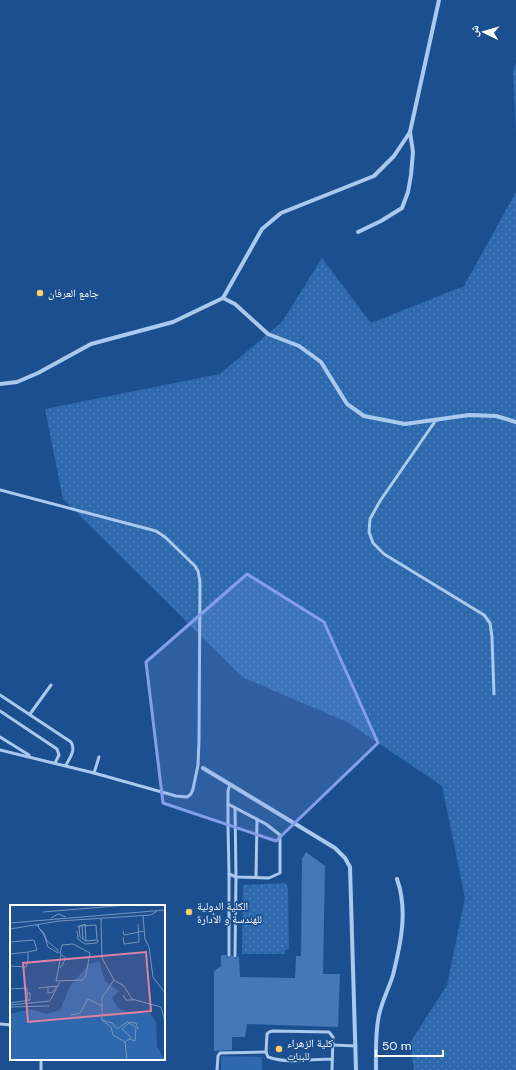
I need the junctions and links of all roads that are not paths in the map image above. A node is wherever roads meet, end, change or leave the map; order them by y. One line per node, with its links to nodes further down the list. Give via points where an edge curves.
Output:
1 (439, 0): 2 (street)
2 (410, 132): 3 (street, via 413,152 411,175 402,208); 4 (street, via 394,156 374,176 281,213 262,229)
3 (358, 232)
4 (223, 298): 5 (street, via 173,322 91,344 38,373 17,382); 6 (street, via 235,304 268,334 299,346 321,362 347,404 364,416 405,424)
5 (0, 384)
6 (436, 420): 7 (street, via 469,415 496,416); 10 (lane, via 380,501 370,519 369,532 374,543 384,554 484,615 490,623 492,637)
7 (516, 422)
8 (0, 490): 20 (lane, via 156,531 195,566 200,582)
9 (51, 685): 13 (lane)
10 (494, 694)
11 (0, 695): 13 (lane)
12 (0, 711): 18 (lane, via 57,749 59,755)
13 (30, 714): 19 (lane, via 74,746)
14 (0, 737): 16 (lane)
15 (0, 750): 16 (lane)
16 (32, 757): 18 (lane)
17 (99, 757): 22 (lane)
18 (55, 762): 19 (lane)
19 (66, 765): 22 (lane)
20 (198, 765): 21 (lane); 22 (lane, via 193,789 187,797)
21 (203, 768): 23 (street)
22 (94, 773)
23 (230, 784): 24 (lane); 36 (street, via 334,848 350,867)
24 (228, 804): 25 (lane); 27 (lane)
25 (235, 808): 26 (lane); 28 (lane)
26 (257, 819): 29 (lane); 29 (lane, via 280,835 280,873 269,878)
27 (229, 874): 28 (lane); 31 (lane)
28 (236, 877): 29 (lane); 32 (lane)
29 (256, 877)
30 (397, 879): 42 (street, via 401,889 404,920 393,974 379,1014)
31 (229, 955)
32 (235, 956)
33 (0, 1024): 34 (lane)
34 (10, 1025)
35 (333, 1045): 36 (lane); 37 (lane, via 332,1034 329,1032 271,1031 266,1036); 38 (lane)
36 (356, 1046): 41 (street)
37 (266, 1052): 38 (lane, via 268,1057 276,1060); 39 (lane, via 220,1053)
38 (332, 1059): 40 (lane)
39 (217, 1070)
40 (332, 1070)
41 (356, 1070)
42 (376, 1070)

